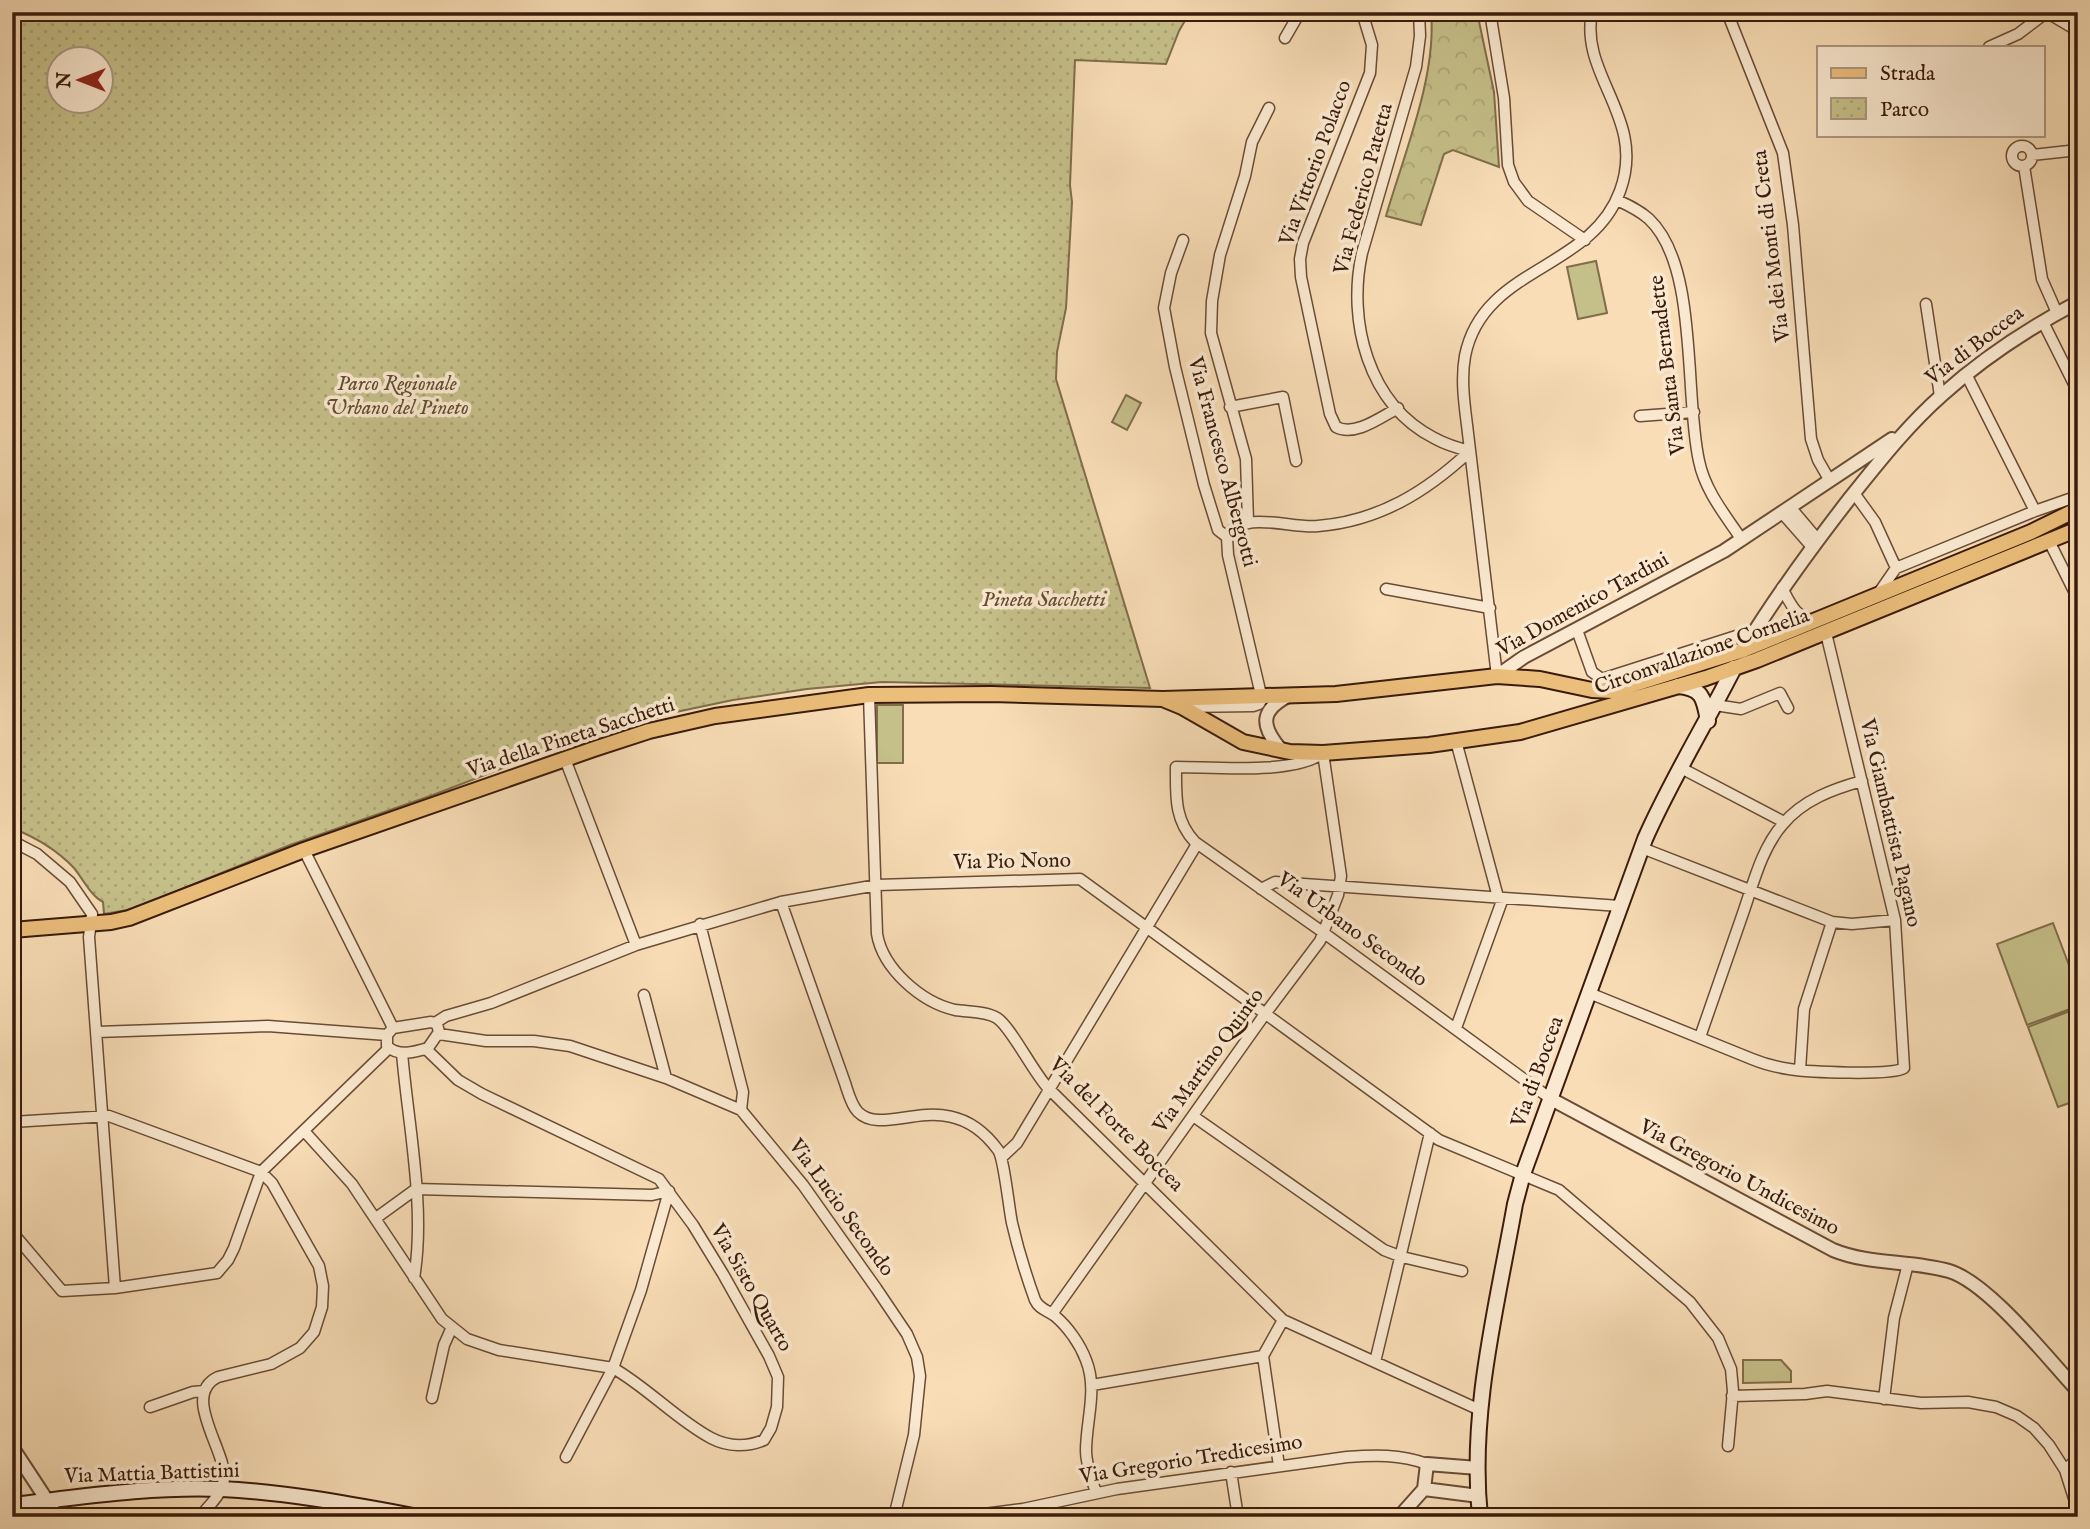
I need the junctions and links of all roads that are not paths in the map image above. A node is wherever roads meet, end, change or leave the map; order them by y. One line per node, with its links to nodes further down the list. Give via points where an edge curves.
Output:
1 (1300, 12): 9 (street)
2 (1362, 12): 26 (street, Via Vittorio Polacco, via 1373,50 1370,73 1303,243 1301,277 1336,426 1354,429)
3 (1419, 12): 26 (street, Via Federico Patetta, via 1416,67 1357,283 1364,350 1381,386)
4 (1490, 12): 17 (street, via 1514,183 1528,201)
5 (1592, 12): 15 (street, via 1593,50 1626,140 1626,169)
6 (1727, 12): 32 (street, Via dei Monti di Creta, via 1783,153 1811,434)
7 (2047, 12): 8 (street); 10 (street, via 2018,34)
8 (2078, 31)
9 (1285, 38)
10 (1991, 46)
11 (1269, 108): 25 (street, via 1250,146 1212,301 1211,333)
12 (2078, 150): 13 (street)
13 (2032, 155): 14 (street); 14 (street, via 2023,146 2015,149 2013,161)
14 (2024, 166): 20 (street, via 2042,279)
15 (1617, 200): 17 (street); 27 (street, Via Santa Bernadette, via 1650,220 1673,255 1681,283)
16 (1183, 240): 40 (street, Via Francesco Albergotti, via 1164,308 1204,485 1220,533)
17 (1585, 240): 30 (street, via 1506,290 1479,321 1464,369)
18 (2078, 302): 20 (street, Via di Boccea)
19 (1926, 304): 24 (street)
20 (2057, 313): 21 (street, Via di Boccea)
21 (2043, 322): 22 (street, Via di Boccea); 23 (street)
22 (1966, 374): 24 (street, Via di Boccea); 37 (street)
23 (2078, 392)
24 (1940, 396): 29 (street, Via di Boccea)
25 (1230, 407): 31 (street, via 1283,397); 38 (street, via 1247,466)
26 (1398, 408): 30 (street, Via Federico Patetta, via 1434,438)
27 (1694, 412): 28 (street); 41 (street, Via Santa Bernadette, via 1703,475)
28 (1640, 416)
29 (1904, 431): 32 (street, Via Domenico Tardini); 33 (street)
30 (1470, 452): 38 (street, via 1418,494 1364,517 1318,527); 49 (street)
31 (1296, 461)
32 (1830, 481): 36 (street, Via Domenico Tardini)
33 (1854, 494): 43 (street); 44 (street, via 1875,522)
34 (2078, 496): 37 (street)
35 (2078, 509): 47 (main road, Circonvallazione Cornelia)
36 (1787, 511): 41 (street, Via Domenico Tardini); 43 (street)
37 (2035, 511): 44 (street)
38 (1248, 521): 40 (street)
39 (2078, 529): 42 (main road, Circonvallazione Cornelia)
40 (1227, 537): 60 (street, Via Francesco Albergotti)
41 (1742, 540): 51 (street, Via Domenico Tardini)
42 (2049, 541): 48 (street); 53 (main road, Circonvallazione Cornelia)
43 (1815, 543): 45 (street)
44 (1896, 568): 47 (street)
45 (1782, 588): 50 (street, via 1797,614); 52 (street)
46 (1386, 589): 49 (street)
47 (1878, 595): 50 (main road, Circonvallazione Cornelia)
48 (2078, 599)
49 (1490, 608): 56 (street)
50 (1816, 621): 54 (main road, Circonvallazione Cornelia)
51 (1577, 630): 52 (street, Circonvallazione Cornelia, via 1592,672 1604,679); 56 (street, Via Domenico Tardini)
52 (1755, 630): 54 (street)
53 (1826, 633): 55 (main road, Circonvallazione Cornelia); 72 (street, Via Giambattista Pagano)
54 (1743, 650): 55 (main road); 56 (main road, Circonvallazione Cornelia, via 1615,690)
55 (1734, 668): 57 (main road, Circonvallazione Cornelia); 62 (main road, Via di Boccea)
56 (1497, 676): 59 (main road, Via Domenico Tardini)
57 (1678, 686): 65 (main road, via 1701,695); 66 (main road, Circonvallazione Cornelia, via 1527,730)
58 (869, 695): 61 (main road, Via della Pineta Sacchetti); 69 (main road, Via della Pineta Sacchetti, via 715,716); 78 (street, Via del Forte Boccea)
59 (1291, 695): 60 (main road, Via Domenico Tardini); 67 (street, via 1272,705 1267,715 1268,732)
60 (1262, 696): 61 (main road, Via Domenico Tardini); 63 (street, Via Domenico Tardini, via 1253,706)
61 (1163, 699): 63 (main road, Circonvallazione Cornelia)
62 (1715, 705): 64 (street, via 1741,709 1780,693); 65 (main road, Via di Boccea)
63 (1182, 707): 67 (main road, Circonvallazione Cornelia, via 1243,742)
64 (1788, 708)
65 (1707, 721): 71 (main road, Via di Boccea)
66 (1457, 741): 68 (main road, Circonvallazione Cornelia); 82 (street)
67 (1281, 750): 68 (main road, Circonvallazione Cornelia)
68 (1323, 753): 70 (street, Circonvallazione Cornelia, via 1276,767); 79 (street)
69 (565, 759): 77 (main road, Via della Pineta Sacchetti); 92 (street)
70 (1177, 767): 75 (street, Via Urbano Secondo, via 1178,815)
71 (1681, 768): 73 (street); 76 (main road, Via di Boccea)
72 (1862, 781): 73 (street, via 1818,797); 85 (street, Via Giambattista Pagano)
73 (1784, 822): 81 (street)
74 (12, 841): 87 (street, via 37,854 70,882 92,914)
75 (1197, 844): 80 (street, Via Urbano Secondo); 89 (street)
76 (1642, 848): 81 (street); 84 (main road, Via di Boccea)
77 (304, 850): 87 (main road, Via della Pineta Sacchetti, via 129,918); 98 (street)
78 (877, 885): 83 (street, Via Pio Nono); 89 (street, Via Pio Nono, via 1074,878); 107 (street, Via del Forte Boccea, via 879,941 905,982 940,1006 1000,1020)
79 (1340, 886): 80 (street, via 1275,882); 82 (street); 91 (street, Via Martino Quinto)
80 (1261, 889): 91 (street, Via Urbano Secondo)
81 (1750, 891): 86 (street); 101 (street)
82 (1500, 898): 84 (street); 97 (street)
83 (781, 902): 88 (street, Via Pio Nono); 115 (street, via 857,1111 881,1119 952,1116 977,1128)
84 (1620, 906): 93 (main road, Via di Boccea)
85 (1895, 920): 86 (street); 105 (street, Via Giambattista Pagano, via 1906,1065 1895,1071)
86 (1832, 922): 105 (street, via 1804,1009)
87 (91, 924): 90 (main road, Via della Pineta Sacchetti); 99 (street)
88 (700, 924): 92 (street, Via Pio Nono); 109 (street, via 743,1092)
89 (1146, 928): 95 (street, Via Pio Nono); 107 (street)
90 (12, 930)
91 (1324, 933): 95 (street, Via Martino Quinto); 97 (street, Via Urbano Secondo)
92 (636, 945): 96 (street, Via Pio Nono)
93 (1589, 993): 101 (street); 108 (main road, Via di Boccea)
94 (644, 995): 106 (street)
95 (1265, 1014): 111 (street, Via Martino Quinto); 114 (street, Via Pio Nono)
96 (435, 1023): 98 (street, Via Pio Nono); 100 (street)
97 (1456, 1028): 108 (street, Via Urbano Secondo)
98 (390, 1031): 99 (street, Via Pio Nono, via 268,1026); 102 (street)
99 (97, 1032): 110 (street)
100 (439, 1034): 103 (street); 106 (street, via 563,1044)
101 (1700, 1037): 105 (street, via 1767,1065)
102 (389, 1048): 104 (street); 113 (street)
103 (426, 1049): 104 (street); 120 (street, Via Sisto Quarto, via 458,1080 659,1179)
104 (402, 1053): 119 (street)
105 (1800, 1070)
106 (666, 1079): 109 (street)
107 (1048, 1088): 115 (street, via 1017,1143); 118 (street, Via del Forte Boccea)
108 (1551, 1099): 117 (main road, Via di Boccea); 124 (street, Via Gregorio Undicesimo, via 1833,1250)
109 (741, 1110): 163 (street, Via Lucio Secondo, via 803,1185 907,1334 917,1357 920,1376 914,1435)
110 (102, 1116): 112 (street); 116 (street); 127 (street)
111 (1193, 1116): 118 (street, Via Martino Quinto); 123 (street, via 1378,1246)
112 (12, 1122)
113 (305, 1132): 116 (street); 121 (street, Via Sisto Quarto, via 352,1184)
114 (1430, 1133): 117 (street, Via Pio Nono, via 1464,1152); 123 (street)
115 (1002, 1157): 128 (street, via 1012,1221 1029,1281 1037,1304)
116 (261, 1172): 127 (street, via 234,1248 217,1273); 135 (street, via 272,1183 319,1266 324,1293 320,1316 300,1348 271,1364 214,1379)
117 (1523, 1174): 137 (street, Via Pio Nono, via 1559,1190 1695,1307 1725,1352); 141 (main road, Via di Boccea)
118 (1145, 1183): 128 (street, Via Martino Quinto); 129 (street, Via del Forte Boccea)
119 (416, 1189): 120 (street, via 652,1195); 121 (street); 126 (street)
120 (669, 1191): 133 (street); 133 (street, Via Sisto Quarto, via 769,1356 778,1377 771,1428 764,1440 754,1444 740,1446 712,1439)
121 (376, 1219): 126 (street, Via Sisto Quarto)
122 (12, 1232): 127 (street, via 62,1291)
123 (1402, 1257): 125 (street); 132 (street)
124 (1908, 1265): 136 (street, Via Gregorio Undicesimo, via 1949,1271 1975,1284); 139 (street, via 1894,1318)
125 (1462, 1271)
126 (414, 1278): 130 (street, Via Sisto Quarto)
127 (115, 1288)
128 (1052, 1314): 134 (street, via 1082,1351)
129 (1283, 1320): 131 (street); 132 (street, Via del Forte Boccea)
130 (452, 1327): 133 (street, Via Sisto Quarto, via 467,1339 499,1350); 138 (street)
131 (1263, 1356): 134 (street); 148 (street)
132 (1375, 1362): 141 (street, Via del Forte Boccea)
133 (613, 1368): 144 (street)
134 (1092, 1385): 154 (street, via 1086,1453)
135 (204, 1391): 140 (street); 152 (street, via 205,1414 224,1470)
136 (2078, 1391)
137 (1732, 1396): 139 (street, via 1827,1391); 142 (street, Via Pio Nono)
138 (432, 1398)
139 (1884, 1399): 150 (street, via 1975,1403 2005,1410 2042,1436)
140 (150, 1407)
141 (1482, 1410): 149 (main road, Via di Boccea)
142 (1728, 1446)
143 (12, 1447): 156 (street)
144 (566, 1457)
145 (2078, 1458): 150 (street)
146 (1427, 1464): 148 (street, Via Gregorio Tredicesimo, via 1381,1454); 149 (street); 153 (street)
147 (12, 1465): 157 (street)
148 (1279, 1466): 151 (street, Via Gregorio Tredicesimo)
149 (1478, 1468): 155 (main road, Via di Boccea)
150 (2065, 1470): 158 (street)
151 (1231, 1472): 154 (street, Via Gregorio Tredicesimo); 165 (street)
152 (222, 1489): 156 (main road, Via Mattia Battistini); 161 (street); 162 (main road, Via Mattia Battistini)
153 (1424, 1489): 155 (street); 166 (street)
154 (1096, 1493): 159 (street, Via Gregorio Tredicesimo)
155 (1479, 1496): 167 (main road, Via di Boccea)
156 (48, 1500): 157 (main road, Via Mattia Battistini); 160 (street)
157 (14, 1505)
158 (2078, 1511)
159 (1024, 1513): 164 (street, Via Gregorio Tredicesimo)
160 (58, 1517)
161 (201, 1517)
162 (419, 1517)
163 (894, 1517)
164 (961, 1517)
165 (1238, 1517)
166 (1399, 1517)
167 (1480, 1517)

